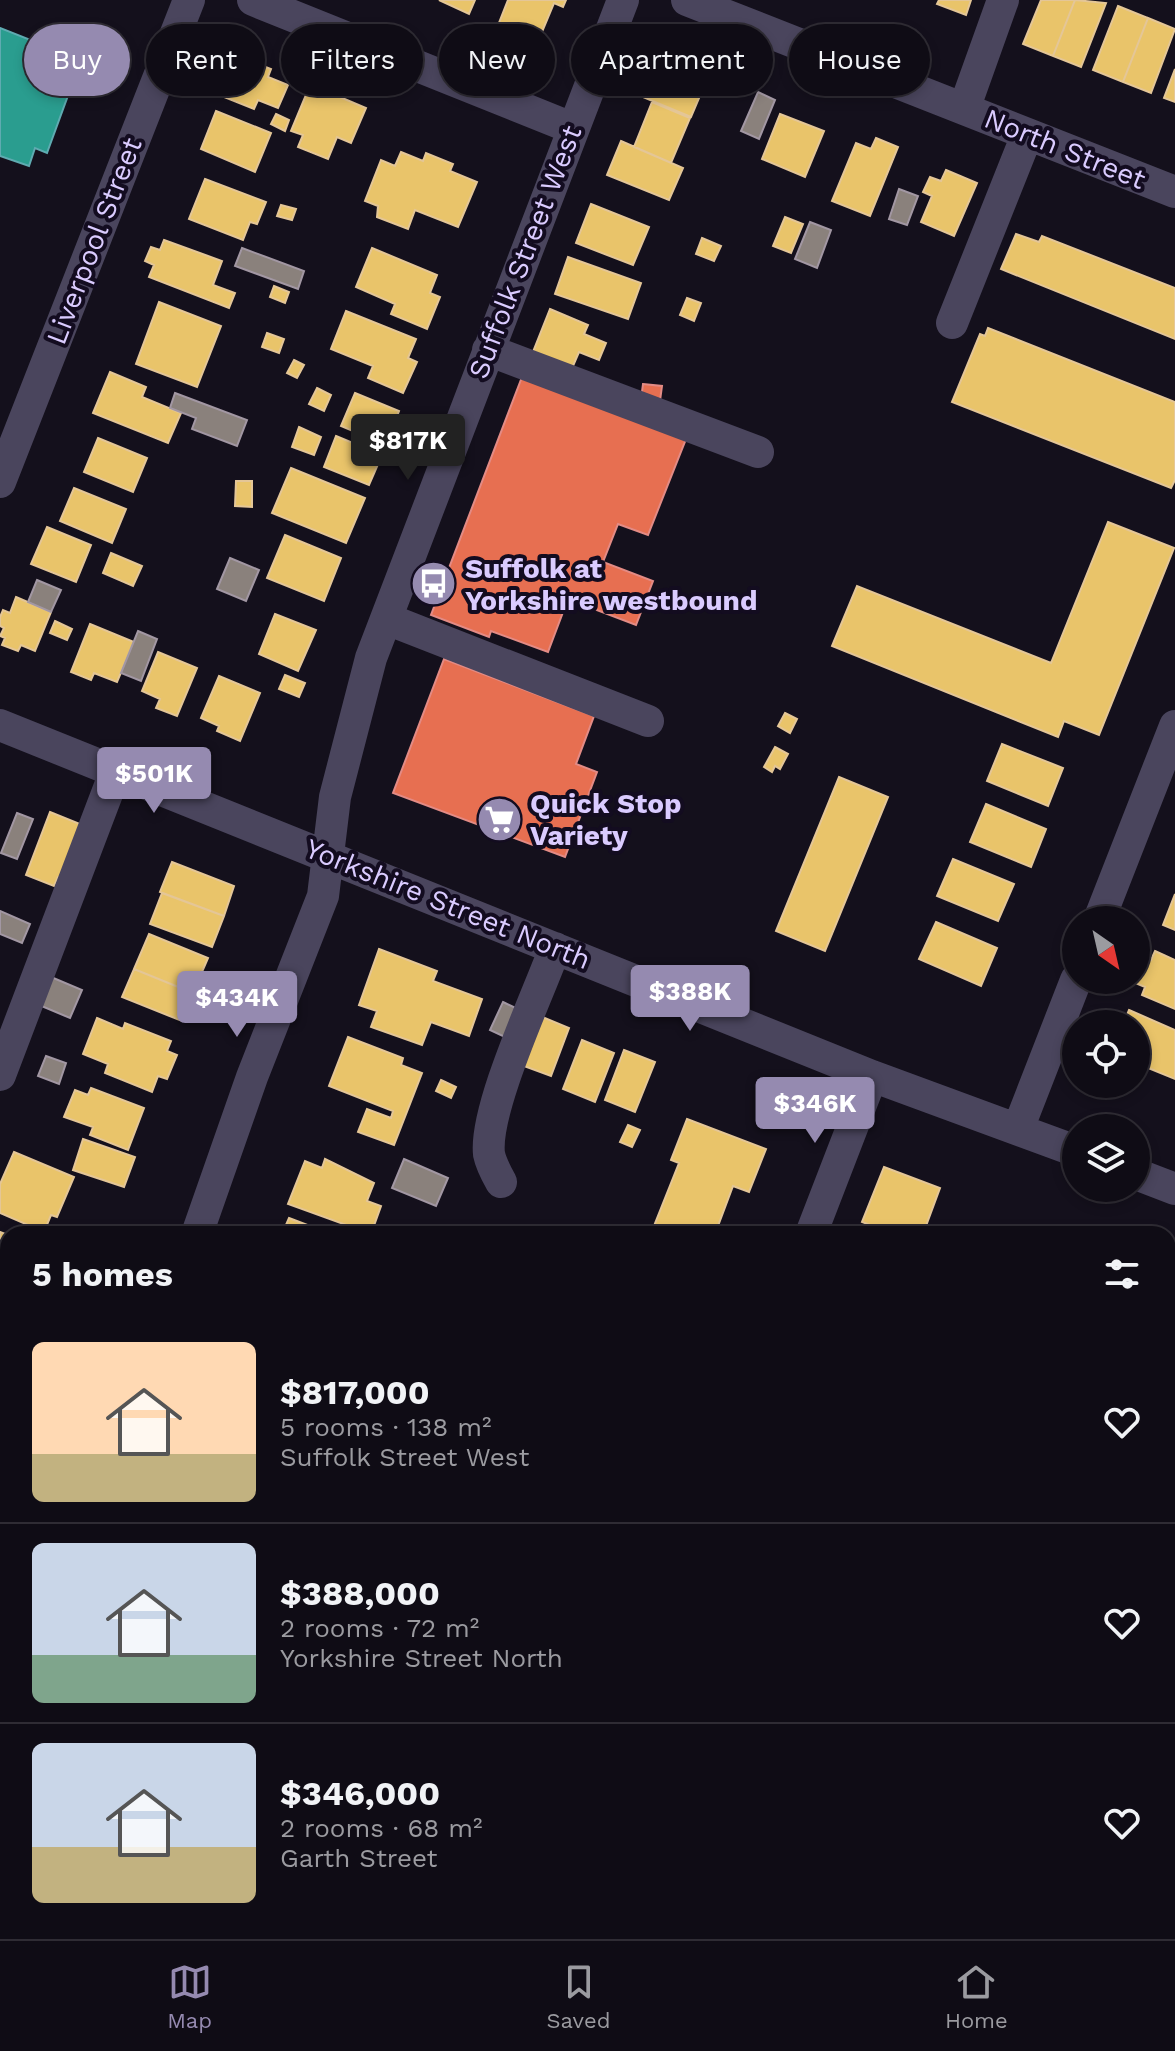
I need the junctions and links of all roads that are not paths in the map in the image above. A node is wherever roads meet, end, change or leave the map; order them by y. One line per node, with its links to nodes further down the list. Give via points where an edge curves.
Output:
1 (189, 0): 13 (street, Liverpool Street)
2 (253, 0): 7 (street)
3 (623, 0): 7 (street, Suffolk Street West)
4 (687, 0): 6 (street, North Street)
5 (1003, 0): 6 (street)
6 (964, 109): 8 (street, North Street)
7 (572, 128): 11 (street, Suffolk Street West)
8 (1027, 135): 9 (street, North Street); 10 (street)
9 (1175, 192)
10 (952, 323)
11 (488, 350): 12 (street); 14 (street, Suffolk Street West)
12 (758, 452)
13 (0, 482)
14 (387, 619): 15 (street); 19 (street, Suffolk Street West, via 371,658 335,797)
15 (648, 721)
16 (0, 725): 18 (street, Yorkshire Street North)
17 (1175, 726): 20 (street)
18 (116, 770): 19 (street, Yorkshire Street North); 23 (street)
19 (327, 857): 21 (street, Yorkshire Street North); 30 (street, Suffolk Street West, via 323,896)
20 (1104, 906)
21 (555, 948): 24 (street, Yorkshire Street North); 28 (street, via 490,1128 489,1153)
22 (1071, 994): 25 (street)
23 (0, 1075)
24 (872, 1076): 25 (street, Yorkshire Street North); 31 (street)
25 (1018, 1129): 26 (street, Yorkshire Street North)
26 (1062, 1146)
27 (1150, 1179): 29 (street)
28 (501, 1182)
29 (1175, 1189)
30 (200, 1226)
31 (814, 1226)

